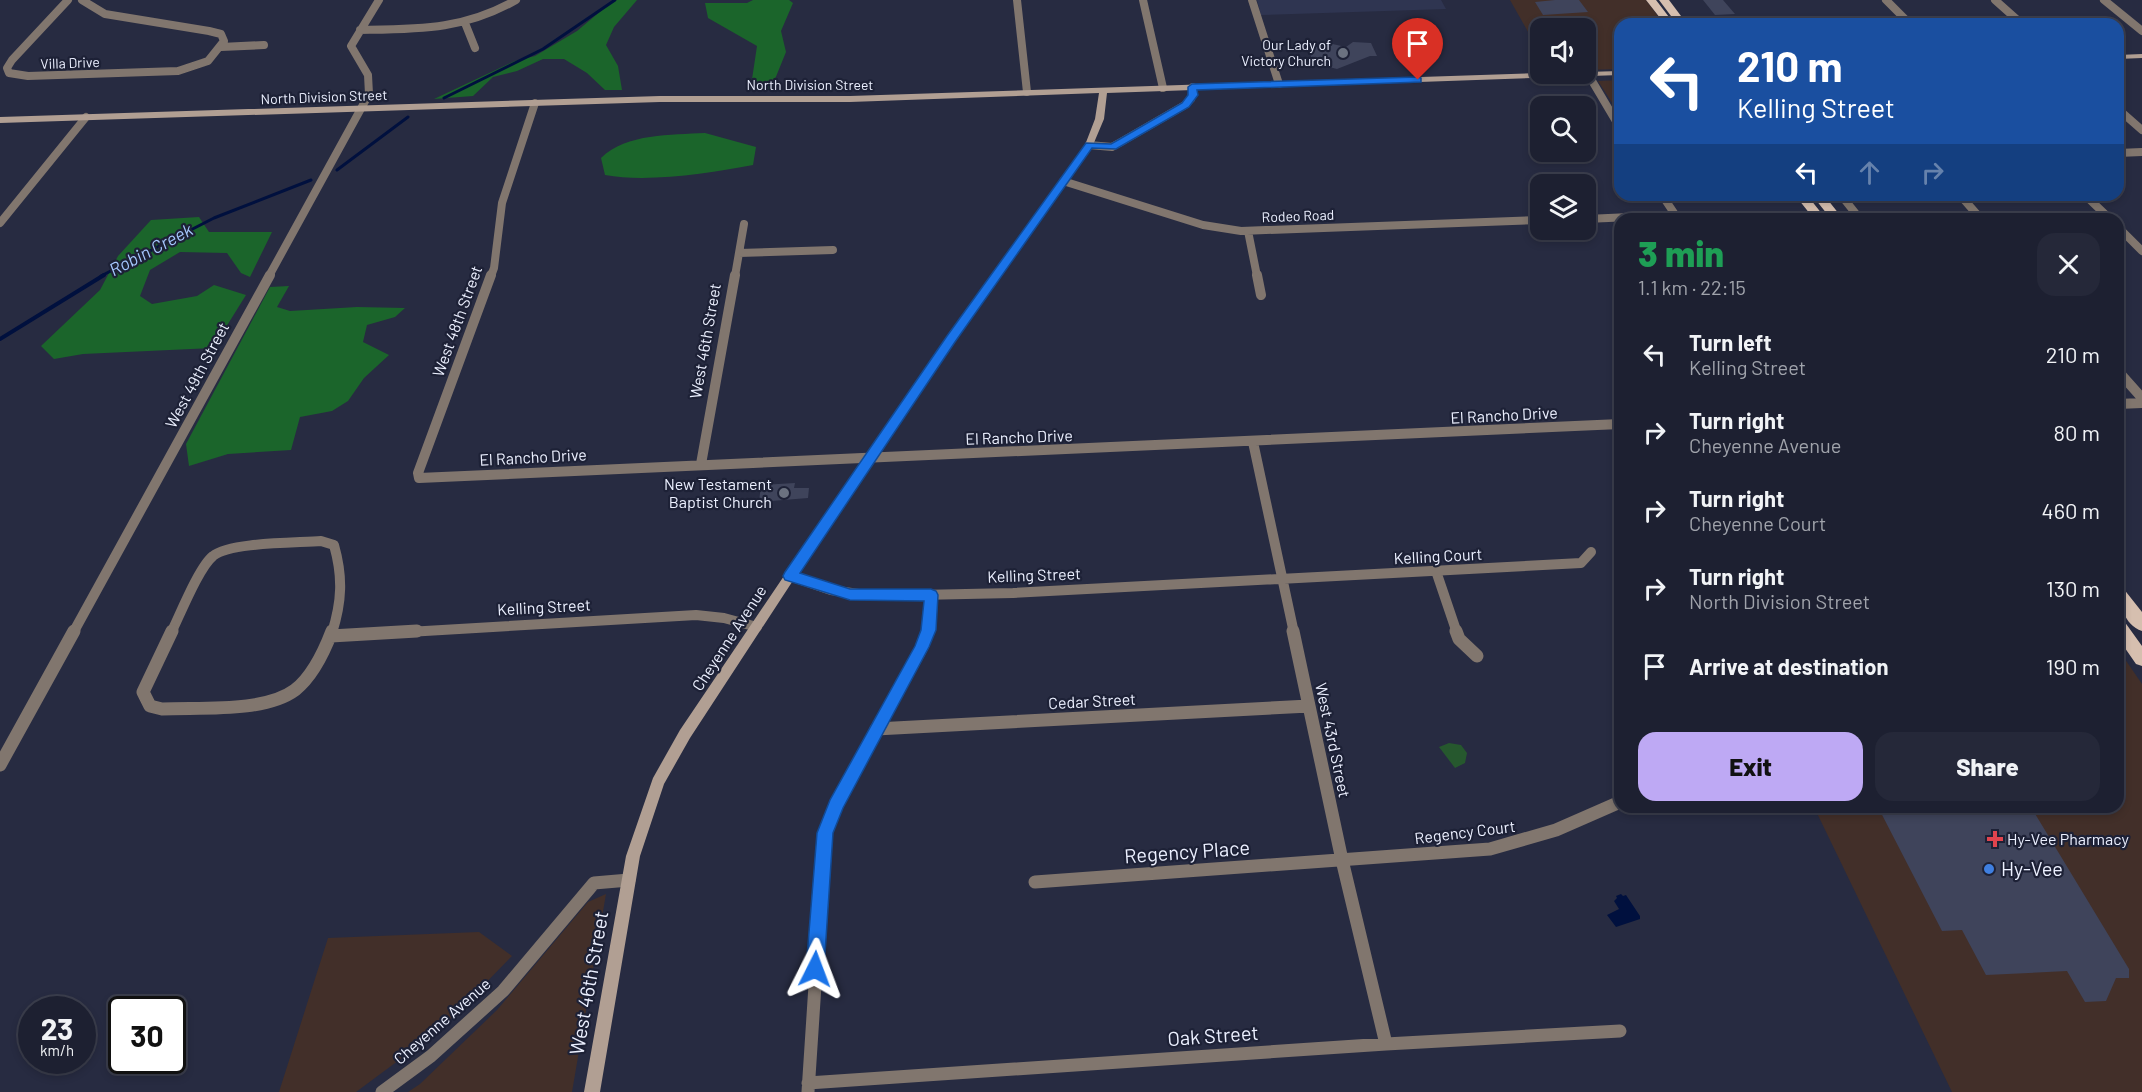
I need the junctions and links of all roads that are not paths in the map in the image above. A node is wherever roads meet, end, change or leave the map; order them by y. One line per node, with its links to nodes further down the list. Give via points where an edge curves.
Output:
1 (68, 0): 21 (street, Villa Drive, via 12,60 6,68 9,73 28,76 178,71 208,61)
2 (82, 0): 21 (street, via 105,14 221,34 225,41)
3 (379, 0): 18 (street, West 49th Street)
4 (516, 0): 17 (street)
5 (1017, 0): 33 (street)
6 (1143, 0): 31 (street)
7 (1252, 0): 28 (street)
8 (1651, 0): 13 (main road)
9 (1664, 0): 14 (main road)
10 (1886, 0): 15 (street)
11 (1995, 0): 16 (street)
12 (2104, 0): 19 (street)
13 (1664, 18)
14 (1678, 18)
15 (1904, 18)
16 (2015, 18)
17 (465, 23): 18 (street, via 438,28); 22 (street)
18 (360, 30): 35 (street, West 49th Street, via 351,46 372,86)
19 (2142, 31)
20 (264, 45): 21 (street)
21 (221, 47)
22 (475, 48)
23 (2142, 56): 24 (main road)
24 (2124, 57)
25 (1614, 73): 26 (main road, North Division Street)
26 (1596, 74)
27 (1530, 76): 28 (main road, North Division Street)
28 (1279, 84): 30 (main road, North Division Street)
29 (1594, 84): 38 (street)
30 (1192, 87): 31 (main road, North Division Street); 41 (street, via 1193,95 1185,105 1121,142 1112,147)
31 (1163, 88): 32 (main road, North Division Street)
32 (1102, 90): 33 (main road, North Division Street); 41 (main road, Cheyenne Avenue, via 1102,117)
33 (1027, 92): 34 (main road, North Division Street, via 850,99)
34 (535, 103): 35 (main road, North Division Street); 74 (street, West 48th Street, via 502,202 494,268)
35 (361, 109): 37 (main road, North Division Street); 89 (street, West 49th Street)
36 (2124, 114): 40 (street)
37 (86, 117): 39 (main road, North Division Street); 58 (street)
38 (1614, 118)
39 (0, 120)
40 (2142, 130)
41 (1089, 145): 44 (main road, Cheyenne Avenue)
42 (2142, 152): 43 (street)
43 (2124, 153)
44 (1063, 181): 60 (street, Rodeo Road, via 1203,225); 72 (main road, Cheyenne Avenue)
45 (1806, 201): 50 (main road)
46 (1823, 201): 51 (main road)
47 (1846, 201): 52 (street)
48 (1965, 201): 53 (street)
49 (2091, 201): 54 (street)
50 (1815, 213)
51 (1832, 213)
52 (1855, 213)
53 (1976, 213)
54 (2104, 213)
55 (1614, 218): 56 (street)
56 (1596, 219)
57 (1530, 220): 60 (street, Rodeo Road)
58 (0, 223)
59 (744, 224): 64 (street, West 46th Street)
60 (1248, 231): 65 (street)
61 (2124, 233): 63 (street)
62 (833, 250): 64 (street)
63 (2142, 251)
64 (739, 254): 73 (street, West 46th Street)
65 (1261, 295)
66 (2124, 378): 67 (street)
67 (2142, 398)
68 (2142, 403): 69 (street)
69 (2124, 404)
70 (1614, 424): 71 (street, El Rancho Drive)
71 (1253, 442): 72 (street, El Rancho Drive); 78 (street, West 43rd Street)
72 (871, 457): 73 (street, El Rancho Drive); 77 (main road, Cheyenne Avenue)
73 (701, 464): 74 (street, El Rancho Drive)
74 (419, 478)
75 (1591, 552): 76 (street, Kelling Court, via 1581,563)
76 (1436, 571): 78 (street, Kelling Court); 85 (street, via 1459,639)
77 (790, 576): 79 (street, Kelling Street, via 850,594); 82 (main road, Cheyenne Avenue)
78 (1282, 579): 79 (street, Kelling Street); 87 (street, West 43rd Street)
79 (931, 595): 88 (street, via 928,630 922,647)
80 (2124, 600): 81 (main road)
81 (2142, 624)
82 (757, 627): 84 (street, Kelling Street, via 696,615); 92 (main road, Cheyenne Avenue, via 685,734 658,782)
83 (2124, 634): 86 (main road)
84 (331, 636): 84 (street, via 299,687 286,696 265,702 162,709 150,706 144,697 148,679 205,566 222,549 321,541 334,545 342,590)
85 (1477, 656)
86 (2142, 658)
87 (1309, 706): 88 (street, Cedar Street); 91 (street, West 43rd Street)
88 (876, 729): 96 (street, via 825,833)
89 (0, 765)
90 (1614, 805): 91 (street, Regency Court, via 1527,842 1490,849)
91 (1342, 860): 93 (street, Regency Place); 95 (street, West 43rd Street)
92 (628, 880): 97 (street, Cheyenne Avenue, via 594,883 503,991 431,1056); 98 (main road, West 46th Street)
93 (1035, 882)
94 (1620, 1030): 95 (street, Oak Street)
95 (1386, 1044): 96 (street, Oak Street)
96 (808, 1087)
97 (382, 1092)
98 (591, 1092)

